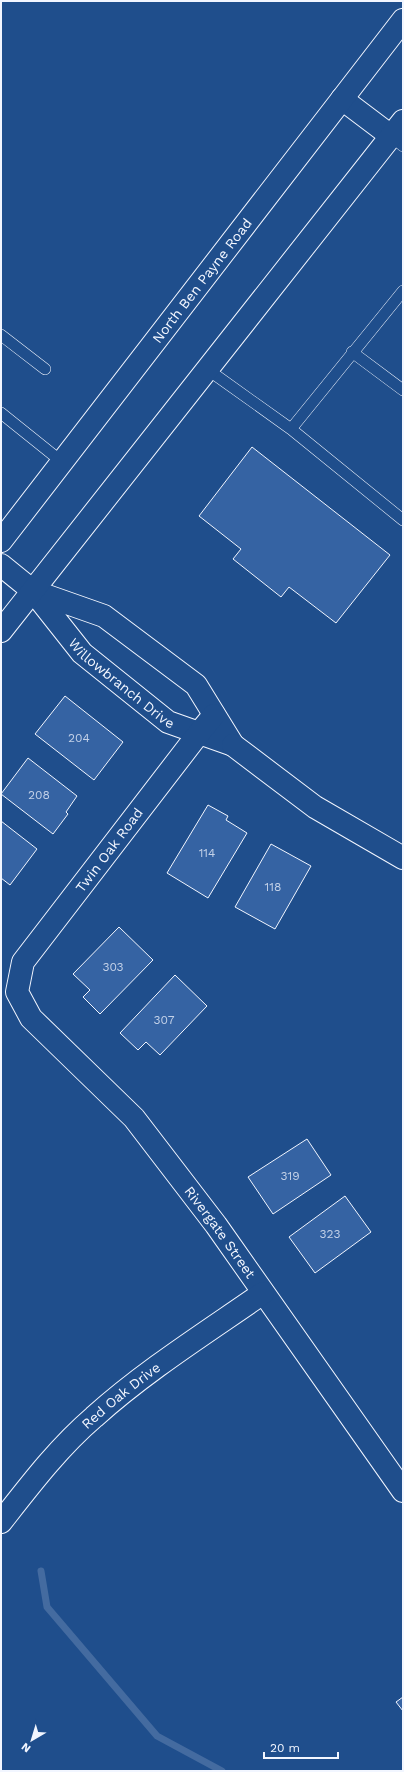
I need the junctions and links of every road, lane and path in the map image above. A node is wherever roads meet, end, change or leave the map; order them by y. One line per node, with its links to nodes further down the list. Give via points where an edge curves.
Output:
1 (403, 20): 2 (street, North Ben Payne Road)
2 (342, 99): 3 (street); 12 (street, North Ben Payne Road)
3 (399, 135): 8 (street)
4 (403, 291): 6 (lane)
5 (1, 335): 7 (lane)
6 (352, 352): 9 (lane); 11 (lane)
7 (45, 369)
8 (207, 369): 11 (lane); 16 (street)
9 (403, 390)
10 (1, 413): 12 (lane)
11 (291, 429): 13 (lane)
12 (62, 462): 14 (street, North Ben Payne Road)
13 (403, 520)
14 (1, 541)
15 (1, 565): 16 (street, Willowbranch Drive)
16 (33, 591): 17 (street); 18 (street, Willowbranch Drive, via 104,616 196,685); 19 (street, Willowbranch Drive, via 82,653 168,722)
17 (1, 631)
18 (214, 716): 19 (street, Twin Oak Road); 20 (street, Willowbranch Drive)
19 (199, 733): 20 (street, Willowbranch Drive); 22 (street, Twin Oak Road, via 23,962)
20 (233, 745): 21 (street, Willowbranch Drive, via 315,807)
21 (403, 858)
22 (17, 992): 23 (street, Rivergate Street, via 31,1018 134,1118 216,1225)
23 (263, 1293): 24 (street, Rivergate Street); 25 (street, Red Oak Drive, via 137,1382 94,1416 56,1453)
24 (403, 1491)
25 (1, 1522)

